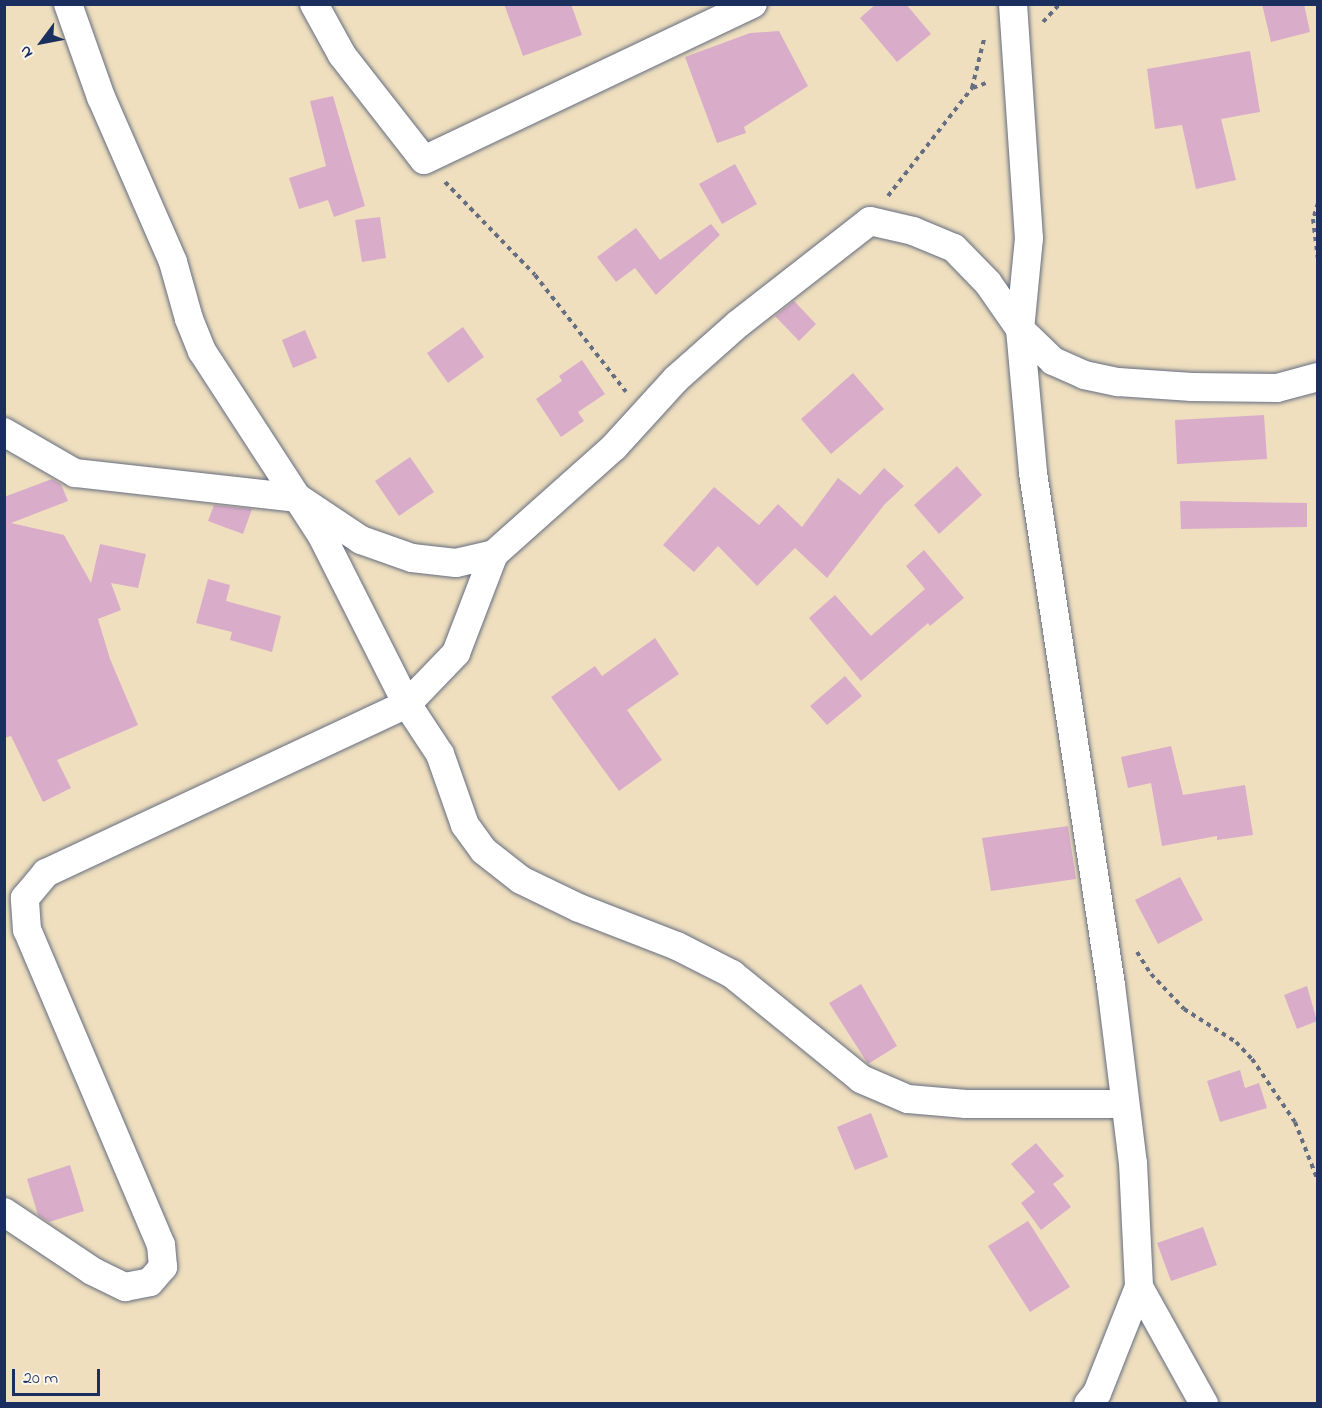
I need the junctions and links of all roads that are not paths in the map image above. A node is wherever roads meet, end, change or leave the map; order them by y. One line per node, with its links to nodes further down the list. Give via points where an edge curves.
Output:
1 (68, 4): 8 (street, via 100,96 169,252 202,351)
2 (314, 4): 3 (street, via 360,80 424,160)
3 (753, 4)
4 (1013, 4): 5 (street, via 1029,238)
5 (1020, 329): 6 (street, via 1053,361 1084,375 1118,382 1277,388); 9 (street, via 988,283 954,248 913,231 870,221 811,263 738,324 614,447); 11 (street, via 1033,473)
6 (1317, 377)
7 (4, 432): 8 (street, via 75,473)
8 (298, 498): 9 (street, via 361,540 412,558 456,563); 10 (street, via 322,536)
9 (494, 554): 10 (street, via 456,653)
10 (407, 704): 11 (street, via 440,754 465,825 484,851 521,880 677,946 732,974 861,1079 908,1099 966,1104); 12 (street, via 46,873 25,898 27,930 161,1245 163,1267 150,1282 125,1287 92,1271)
11 (1125, 1104): 13 (street, via 1133,1163)
12 (4, 1212)
13 (1139, 1287): 14 (street, via 1097,1393); 15 (street)
14 (1088, 1404)
15 (1204, 1404)

